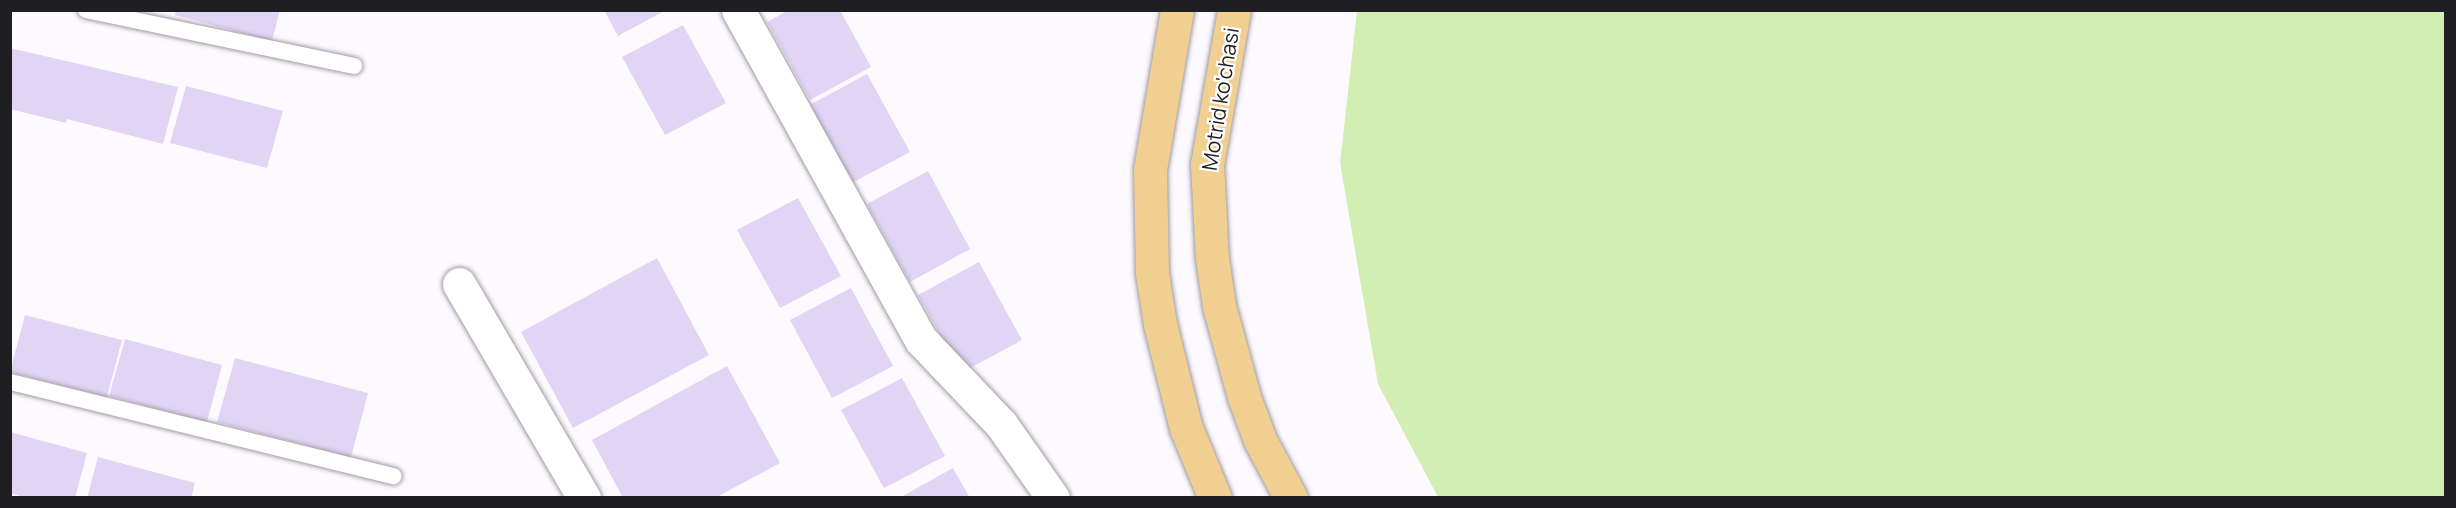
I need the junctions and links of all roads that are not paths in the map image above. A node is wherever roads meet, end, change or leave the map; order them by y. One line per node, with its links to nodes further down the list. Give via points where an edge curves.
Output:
1 (86, 10): 5 (lane)
2 (738, 10): 10 (street, via 921,340 1001,424)
3 (1177, 10): 11 (main road, via 1150,170 1152,273 1162,334 1186,428)
4 (1234, 10): 12 (main road, Motrid ko'chasi, via 1207,164 1212,258 1219,306 1244,397 1260,440)
5 (354, 66)
6 (459, 284): 9 (street)
7 (10, 382): 8 (lane)
8 (394, 476)
9 (584, 498)
10 (1053, 498)
11 (1215, 498)
12 (1291, 498)

